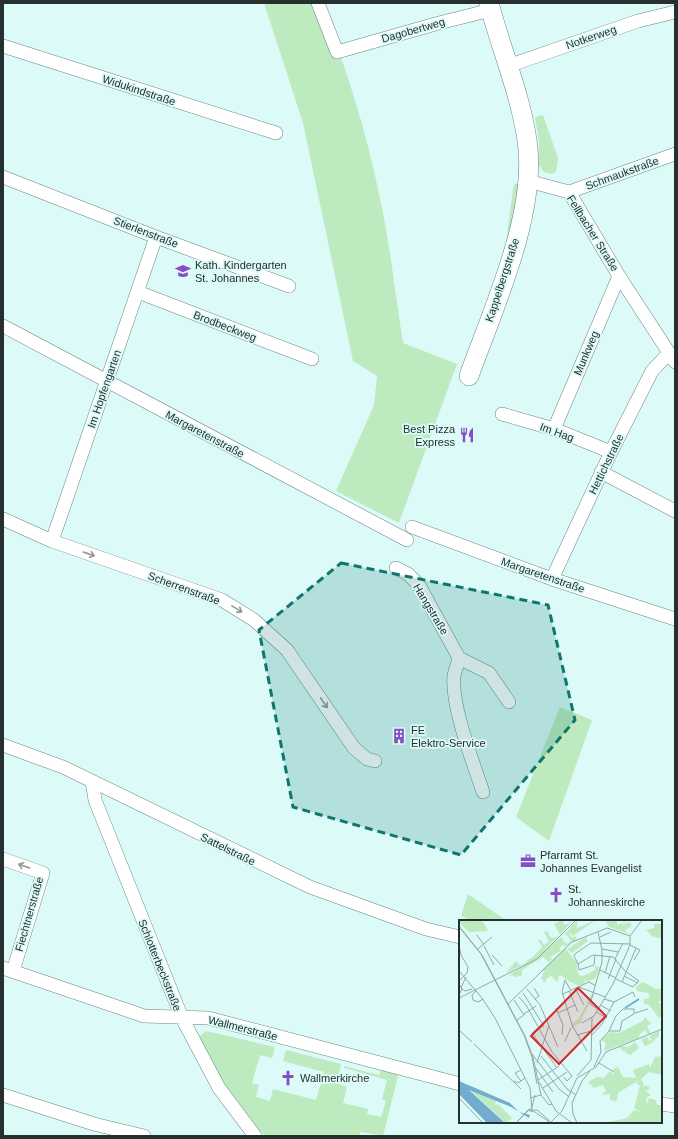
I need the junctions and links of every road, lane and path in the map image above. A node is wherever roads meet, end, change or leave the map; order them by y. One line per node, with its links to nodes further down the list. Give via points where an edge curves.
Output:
1 (318, 3): 2 (street, Dagobertweg, via 337,52)
2 (490, 7): 5 (street)
3 (675, 12): 5 (street, Notkerweg, via 638,21)
4 (3, 46): 6 (street, Widukindstraße)
5 (508, 66): 9 (street, via 523,116)
6 (276, 133)
7 (675, 154): 10 (street, Schmaukstraße)
8 (3, 177): 11 (street, Stierlenstraße)
9 (528, 181): 10 (street, Fellbacher Straße); 18 (street, Kappelbergstraße, via 510,264)
10 (569, 192): 12 (street, Fellbacher Straße)
11 (156, 237): 13 (street, Stierlenstraße); 14 (street, Im Hopfengarten)
12 (619, 276): 16 (street, Fellbacher Straße); 21 (street, Munkweg)
13 (289, 286)
14 (138, 292): 17 (street, Brodbeckweg); 19 (street, Im Hopfengarten)
15 (3, 326): 19 (street, Margaretenstraße)
16 (671, 358): 22 (street, Hettichstraße, via 652,371)
17 (312, 359)
18 (469, 376)
19 (106, 381): 27 (street, Margaretenstraße); 28 (street, Im Hopfengarten)
20 (502, 414): 21 (street, Im Hag)
21 (554, 429): 22 (street, Im Hag)
22 (611, 452): 23 (street, Hettichstraße)
23 (601, 472): 24 (street); 30 (street, Hettichstraße)
24 (675, 511)
25 (3, 519): 28 (street, Scherrenstraße)
26 (412, 527): 30 (street, Margaretenstraße)
27 (407, 540)
28 (52, 541): 35 (street, Scherrenstraße, one-way to 35, via 222,600 254,620 287,650 354,748 367,759)
29 (396, 568): 32 (street, Hangstraße, via 408,574 419,585)
30 (552, 579): 31 (street, Margaretenstraße)
31 (675, 619)
32 (459, 658): 33 (street, via 489,673); 37 (street, via 454,676 457,706)
33 (509, 702)
34 (3, 745): 36 (street, Sattelstraße, via 44,759)
35 (375, 761)
36 (92, 782): 39 (street, Sattelstraße, via 310,887 426,929); 41 (street, Schlotterbeckstraße, via 95,800)
37 (483, 792)
38 (3, 859): 40 (street, Fiechtnerstraße, one-way to 38, via 43,873)
39 (459, 937)
40 (8, 970): 41 (street, Wallmerstraße, via 144,1016)
41 (182, 1018): 42 (street, Wallmerstraße, via 208,1018); 47 (street, Schlotterbeckstraße, via 219,1088)
42 (459, 1084)
43 (3, 1095): 46 (street, via 94,1124)
44 (662, 1104): 45 (street)
45 (675, 1106)
46 (144, 1136)
47 (255, 1136)

